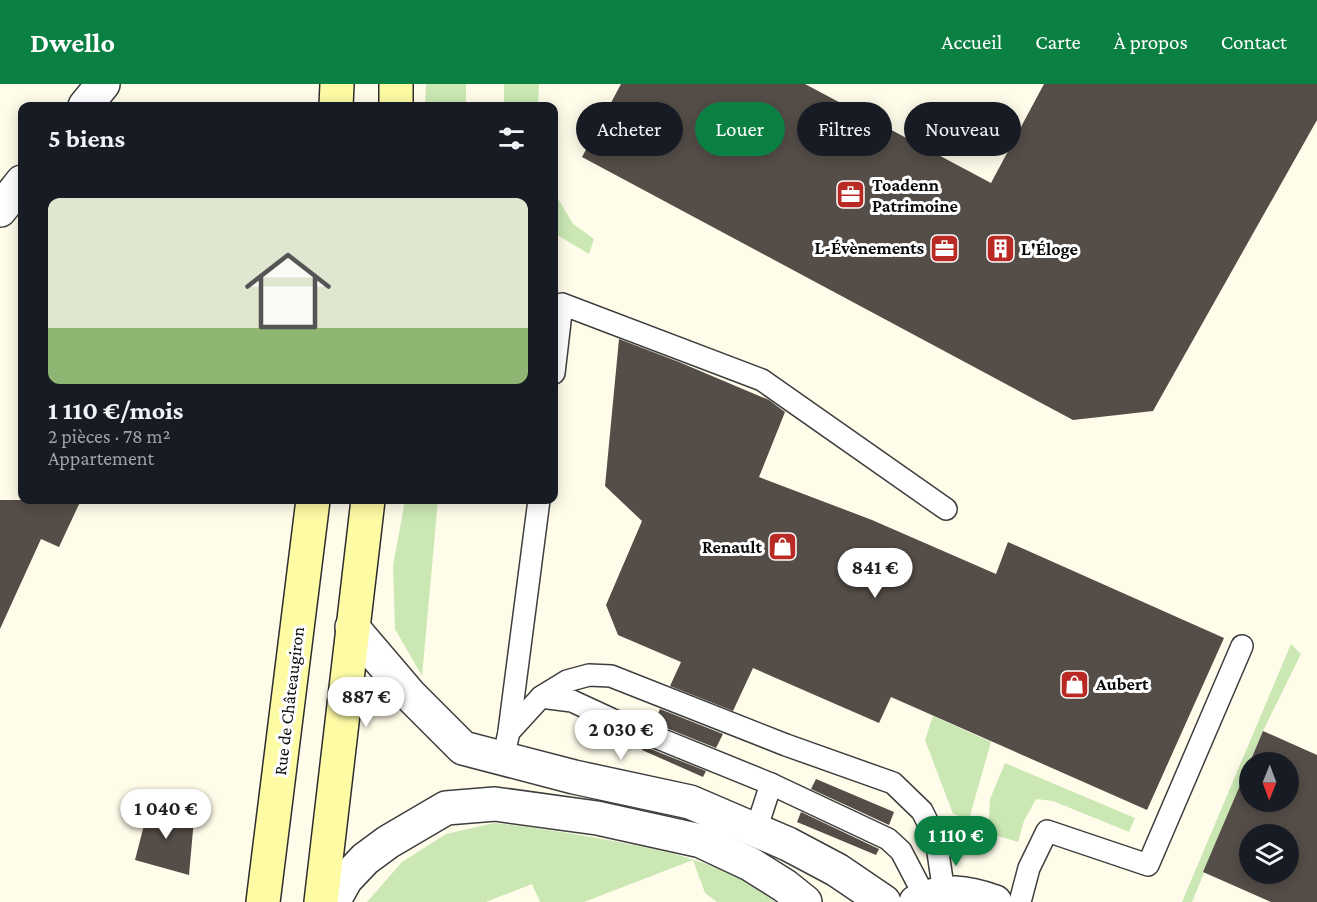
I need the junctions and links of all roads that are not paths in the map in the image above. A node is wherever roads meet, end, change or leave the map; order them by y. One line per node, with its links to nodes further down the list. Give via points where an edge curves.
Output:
1 (103, 84): 4 (street)
2 (336, 84): 5 (main road)
3 (396, 84): 6 (main road)
4 (88, 102)
5 (336, 102)
6 (396, 102)
7 (18, 187): 8 (street)
8 (0, 210)
9 (558, 338): 13 (lane, via 562,304 762,380)
10 (313, 504): 21 (main road, Rue de Châteaugiron)
11 (367, 504): 14 (main road)
12 (537, 504): 17 (lane)
13 (946, 509)
14 (352, 627): 17 (street, via 410,695 463,748); 22 (main road)
15 (1242, 646): 27 (lane, via 1148,865 1047,831 1029,868)
16 (541, 698): 17 (lane); 18 (lane, via 572,701); 20 (lane, via 567,681 589,675 611,676 893,783 922,811 936,839)
17 (506, 745): 19 (street, via 574,777 690,802)
18 (771, 784): 19 (lane); 20 (lane, via 888,839 901,851)
19 (756, 830): 25 (street, via 837,870)
20 (928, 897): 26 (street, via 970,893)
21 (263, 902)
22 (321, 902)
23 (333, 902): 24 (street, via 346,879 388,842 446,808 495,804 597,818 701,841 750,864)
24 (805, 902)
25 (884, 902)
26 (995, 902)
27 (1020, 902)

